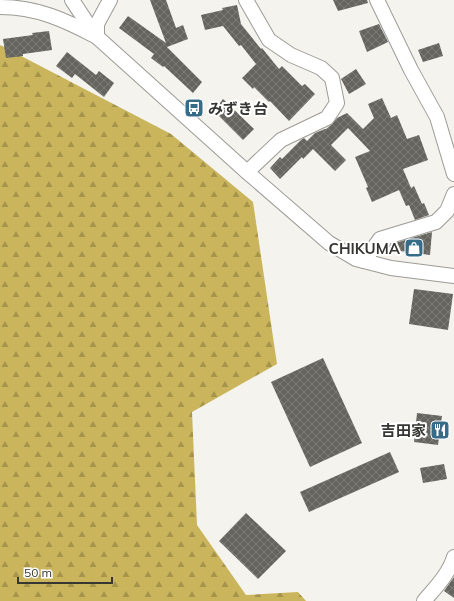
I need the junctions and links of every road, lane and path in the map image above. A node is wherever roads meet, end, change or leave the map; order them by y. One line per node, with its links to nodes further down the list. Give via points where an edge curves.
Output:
1 (72, 0): 6 (street)
2 (110, 0): 6 (street, via 97,24)
3 (246, 0): 7 (street, via 270,40 291,55 321,68 332,78 336,103 327,118 282,140)
4 (377, 0): 8 (street, via 437,117)
5 (0, 7): 6 (street, via 44,13)
6 (97, 37): 7 (street)
7 (247, 172): 10 (street, via 329,243)
8 (454, 174)
9 (454, 194): 10 (street, via 447,211 436,222 380,238)
10 (364, 261): 11 (street, via 391,268)
11 (454, 276)
12 (454, 557): 13 (street, via 438,585)
13 (424, 601)

